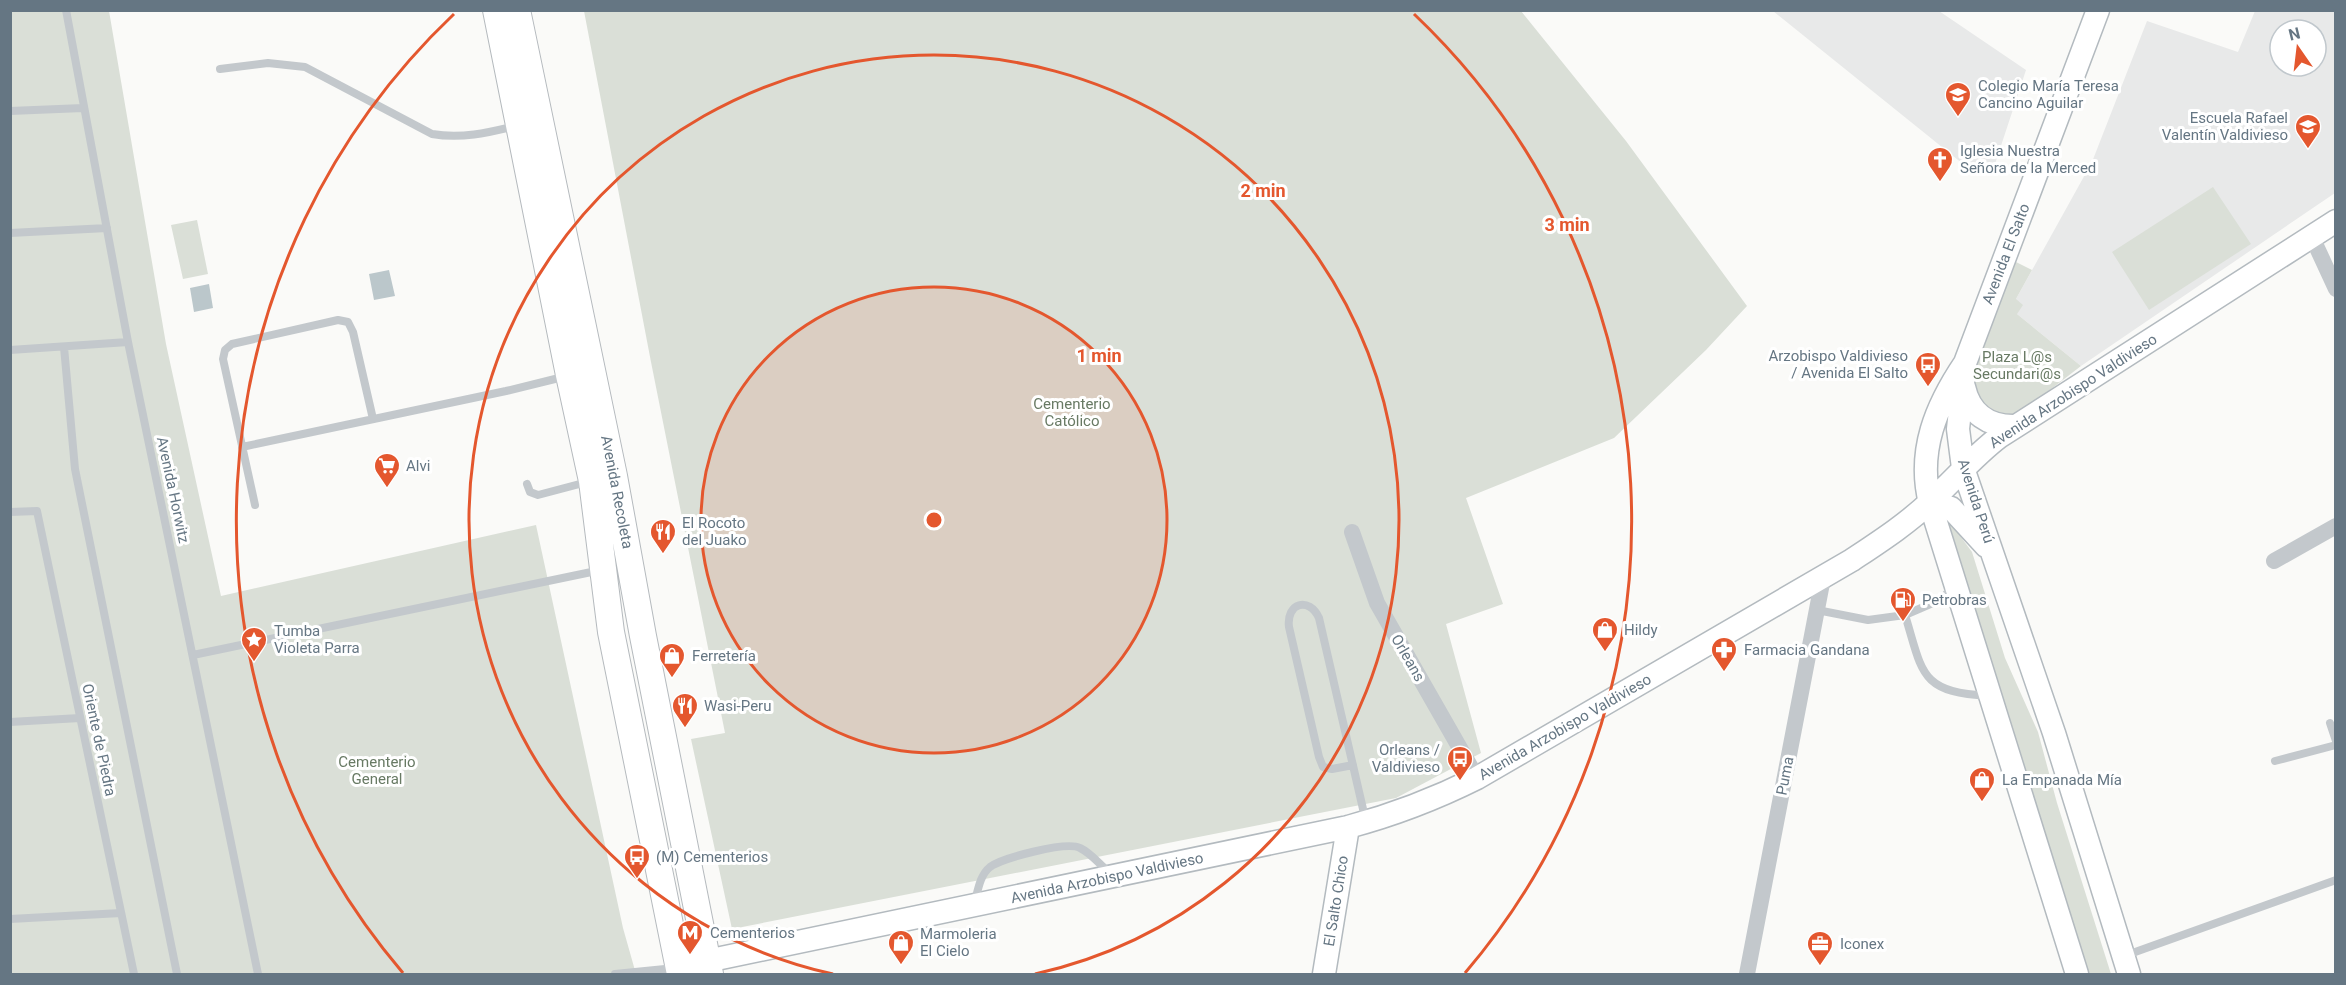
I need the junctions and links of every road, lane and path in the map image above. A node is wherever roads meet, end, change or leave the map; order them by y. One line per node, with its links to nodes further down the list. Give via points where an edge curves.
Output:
1 (66, 10): 6 (lane, Avenida Horwitz)
2 (496, 10): 8 (main road, Avenida Recoleta)
3 (517, 10): 54 (main road, Avenida Recoleta, via 612,465)
4 (2098, 10): 17 (main road, Avenida El Salto)
5 (220, 69): 8 (lane, via 267,63 305,67 432,134 470,136)
6 (83, 108): 7 (lane); 10 (lane, Avenida Horwitz)
7 (10, 111)
8 (520, 126): 18 (main road, Avenida Recoleta)
9 (2336, 221): 12 (main road, Avenida Arzobispo Valdivieso)
10 (107, 228): 11 (lane); 14 (lane, Avenida Horwitz)
11 (10, 233)
12 (2312, 237): 13 (street); 21 (main road, Avenida Arzobispo Valdivieso)
13 (2336, 289)
14 (128, 342): 15 (lane); 38 (lane, Avenida Horwitz)
15 (64, 347): 16 (lane); 57 (lane, via 75,469)
16 (10, 350)
17 (1965, 363): 19 (main road, Avenida Perú); 26 (main road, via 1948,389 1931,428 1924,468)
18 (569, 375): 20 (lane); 24 (main road, Avenida Recoleta)
19 (1964, 387): 21 (main road, via 1969,404 1981,418 1992,424); 23 (main road, Avenida Perú, via 1958,429)
20 (373, 419): 22 (lane); 22 (lane, via 353,332 348,322 338,320 232,344 225,350 223,358)
21 (2016, 426): 23 (main road, Avenida Arzobispo Valdivieso)
22 (242, 447): 27 (lane)
23 (1963, 468): 26 (main road, Avenida Arzobispo Valdivieso); 31 (main road, Avenida Perú)
24 (592, 481): 25 (lane, via 538,495 530,492); 33 (main road, Avenida Recoleta)
25 (527, 484)
26 (1930, 503): 31 (main road, via 1946,506 1958,514); 34 (main road, Avenida Arzobispo Valdivieso); 35 (main road)
27 (255, 505)
28 (10, 512): 40 (lane, Oriente de Piedra, via 37,511)
29 (2336, 526): 32 (street)
30 (1352, 532): 46 (street, Orleans, via 1377,603)
31 (1995, 555): 53 (main road, Avenida Perú)
32 (2274, 561)
33 (603, 569): 38 (lane); 55 (main road, Avenida Recoleta)
34 (1823, 578): 36 (street, Puma); 46 (main road, Avenida Arzobispo Valdivieso)
35 (1955, 583): 37 (lane, via 1942,599); 39 (main road)
36 (1817, 610): 37 (lane, via 1868,620); 61 (street, Puma)
37 (1905, 615): 39 (lane, via 1922,671 1930,681 1945,689)
38 (193, 654): 58 (lane, Avenida Horwitz)
39 (1990, 696): 62 (main road)
40 (80, 718): 41 (lane); 51 (lane, Oriente de Piedra)
41 (10, 722)
42 (2330, 723): 43 (lane)
43 (2336, 743): 44 (lane)
44 (2275, 761)
45 (1353, 765): 45 (lane, via 1319,618 1316,610 1299,605 1287,618 1319,757 1323,767); 47 (lane)
46 (1477, 778): 47 (main road, Avenida Arzobispo Valdivieso, via 1424,803)
47 (1357, 824): 48 (main road, Avenida Arzobispo Valdivieso); 60 (main road, El Salto Chico)
48 (1114, 877): 50 (main road, Avenida Arzobispo Valdivieso); 50 (lane, via 1079,848 1066,846 1000,861 988,869 981,881)
49 (2336, 880): 53 (lane)
50 (974, 906): 54 (main road, Avenida Arzobispo Valdivieso)
51 (121, 914): 52 (lane); 56 (lane, Oriente de Piedra)
52 (10, 919)
53 (2126, 965)
54 (709, 968): 55 (main road, Avenida Arzobispo Valdivieso)
55 (673, 972): 59 (lane)
56 (134, 975)
57 (177, 975)
58 (258, 975)
59 (615, 975)
60 (1324, 975)
61 (1747, 975)
62 (2077, 975)

